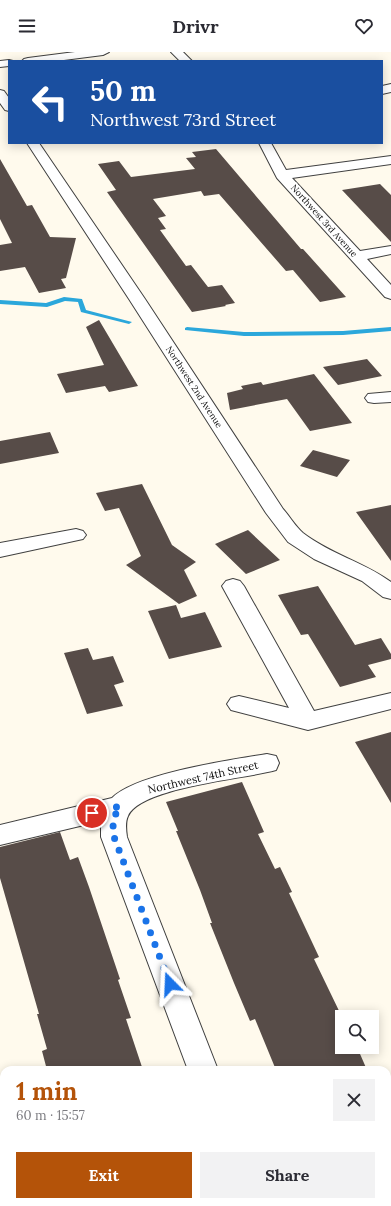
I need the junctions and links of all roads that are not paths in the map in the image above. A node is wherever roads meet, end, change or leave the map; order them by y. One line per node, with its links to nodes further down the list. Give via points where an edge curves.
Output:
1 (103, 52): 3 (street)
2 (178, 52): 4 (street)
3 (36, 60)
4 (185, 60)
5 (0, 94): 6 (street)
6 (8, 106)
7 (34, 144): 19 (street, Northwest 2nd Avenue, via 276,513 295,537 321,554 369,576)
8 (266, 144): 10 (street, Northwest 3rd Avenue)
9 (391, 160): 10 (street)
10 (282, 175): 12 (street, Northwest 3rd Avenue)
11 (391, 250): 12 (street)
12 (355, 256): 13 (street, Northwest 3rd Avenue)
13 (391, 294)
14 (391, 397): 15 (street)
15 (374, 398)
16 (76, 534): 17 (street)
17 (0, 550)
18 (233, 586): 22 (street)
19 (391, 592)
20 (391, 701): 22 (street)
21 (239, 704): 22 (street)
22 (308, 722)
23 (267, 763): 24 (street, Northwest 74th Street, via 184,779 144,790 131,796)
24 (120, 806): 25 (street); 26 (street, via 113,817 114,837)
25 (0, 835)
26 (201, 1066)

